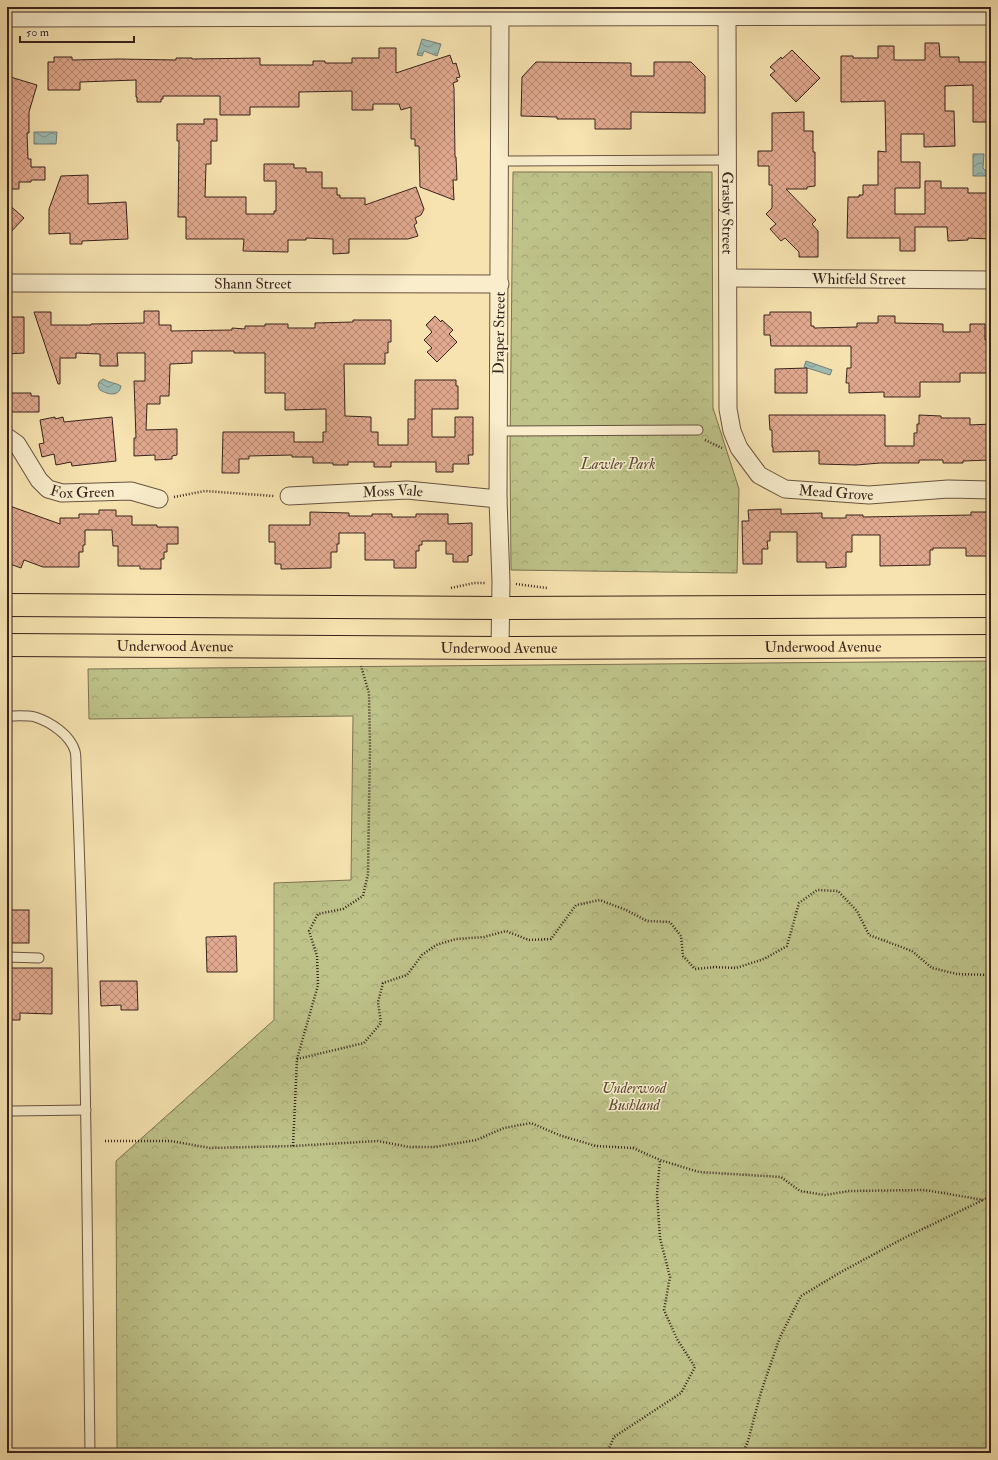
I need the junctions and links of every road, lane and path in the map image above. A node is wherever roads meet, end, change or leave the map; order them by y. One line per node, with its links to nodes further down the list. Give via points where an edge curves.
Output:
1 (611, 12): 3 (street); 4 (street)
2 (991, 16): 4 (street)
3 (500, 17): 5 (street); 7 (street, Draper Street)
4 (727, 17): 6 (street, Grasby Street)
5 (7, 18)
6 (727, 160): 7 (lane); 8 (street, Grasby Street)
7 (499, 161): 11 (street, Draper Street)
8 (728, 278): 9 (street, Whitfeld Street); 12 (street, Grasby Street)
9 (991, 280)
10 (7, 283): 11 (street, Shann Street)
11 (500, 284): 14 (street, Draper Street)
12 (728, 409): 16 (street, Mead Grove, via 732,431)
13 (698, 430): 14 (lane); 16 (path, via 702,438 722,448)
14 (498, 431): 20 (street, Draper Street)
15 (7, 436): 19 (street, Fox Green, via 17,444 39,480 48,489 62,493 131,491)
16 (740, 448): 17 (street, Mead Grove, via 759,475 785,489 869,495 948,489)
17 (991, 490)
18 (289, 496): 19 (path, via 205,491); 20 (street, Moss Vale, via 407,490)
19 (159, 499)
20 (498, 500): 23 (street, Draper Street)
21 (7, 606): 23 (main road)
22 (991, 606): 23 (main road)
23 (501, 608): 26 (street, Draper Street)
24 (7, 645): 26 (main road, Underwood Avenue)
25 (991, 646): 26 (main road, Underwood Avenue)
26 (500, 648)
27 (361, 666): 32 (path, via 369,693 368,874 363,896 343,909 318,914 309,931 317,956 318,985)
28 (7, 716): 34 (lane, via 34,717 48,723 62,732 75,751 81,872)
29 (7, 958): 30 (lane)
30 (38, 958)
31 (991, 976): 32 (path, via 957,974 932,968 912,951 869,935 857,911 838,891 817,890 799,903 787,946 764,959 736,968 694,969 683,956 681,936 670,922 648,921 600,900 576,906 551,939 529,940 506,931 436,944 422,955 407,975 383,983 378,1002 381,1023 364,1043)
32 (297, 1059): 36 (path)
33 (7, 1110): 34 (lane)
34 (86, 1110): 40 (lane)
35 (105, 1141): 36 (path, via 171,1141 210,1148)
36 (293, 1146): 37 (path, via 378,1141 435,1147 476,1140 504,1128 531,1123 596,1146 634,1148)
37 (660, 1160): 39 (path, via 700,1172 781,1177 800,1191 826,1195 849,1191 925,1190); 41 (path, via 657,1194 660,1238 670,1277 664,1310 677,1339 695,1367 681,1393 614,1437)
38 (991, 1195): 39 (path)
39 (984, 1200): 42 (path, via 904,1238 800,1296 780,1337)
40 (90, 1453)
41 (607, 1453)
42 (743, 1453)

